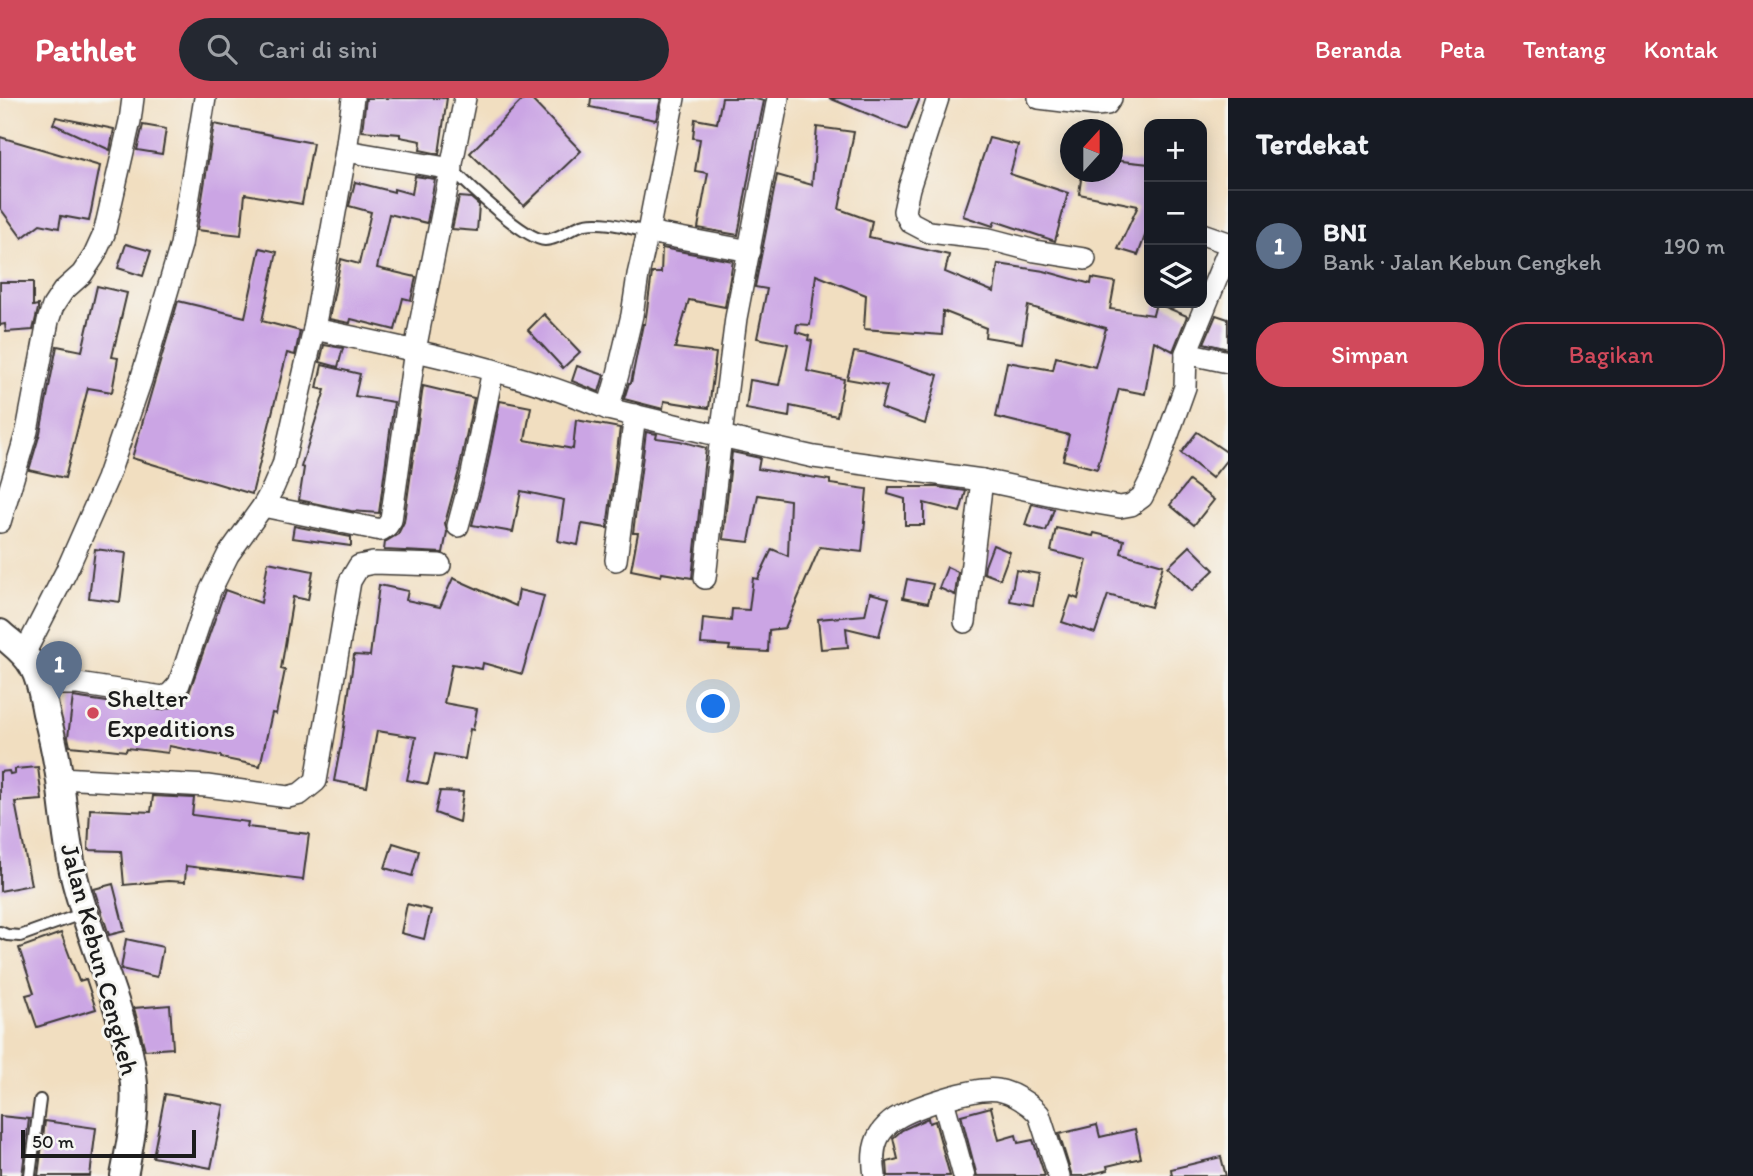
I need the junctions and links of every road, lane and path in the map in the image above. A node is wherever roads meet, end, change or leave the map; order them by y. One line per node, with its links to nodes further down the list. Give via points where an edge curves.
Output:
1 (134, 98): 28 (street, via 104,234 82,274 53,306 48,321 27,432)
2 (205, 98): 35 (street, via 181,244 141,380 107,479)
3 (353, 98): 10 (street)
4 (465, 98): 11 (street)
5 (674, 98): 12 (street)
6 (778, 98): 15 (street)
7 (938, 98): 16 (street, via 909,188 904,211 910,222 929,232)
8 (1039, 98): 9 (street, via 1096,105 1107,104)
9 (1111, 98)
10 (346, 151): 11 (street); 18 (street)
11 (452, 169): 12 (lane, via 536,239 548,240 599,223); 19 (street)
12 (648, 232): 15 (street); 23 (street)
13 (1207, 237): 14 (street)
14 (1228, 250): 17 (street)
15 (750, 251): 25 (street)
16 (1084, 259)
17 (1208, 285): 20 (street)
18 (314, 329): 19 (street); 27 (street, via 283,465)
19 (415, 350): 22 (street); 27 (street, via 387,526 370,529)
20 (1186, 353): 21 (street); 26 (street, via 1185,387 1155,471 1142,497 1131,505 1098,504)
21 (1228, 362)
22 (493, 370): 23 (street); 29 (street)
23 (608, 408): 24 (street)
24 (635, 415): 25 (street); 30 (street)
25 (721, 436): 26 (street, via 814,457); 32 (street)
26 (982, 480): 33 (street)
27 (263, 506): 36 (street, via 228,555 210,591 179,684 170,694 150,696 78,684)
28 (0, 522)
29 (458, 526)
30 (616, 560)
31 (440, 565): 37 (street, via 373,563 359,566 350,580 316,781 300,794 288,797 207,786)
32 (705, 578)
33 (965, 622)
34 (0, 633): 35 (street, Jalan Kebun Cengkeh)
35 (24, 654): 36 (street, Jalan Kebun Cengkeh)
36 (40, 684): 37 (street, Jalan Kebun Cengkeh)
37 (60, 778): 38 (street, Jalan Kebun Cengkeh, via 67,841)
38 (84, 914): 39 (lane, via 20,936); 43 (street, Jalan Kebun Cengkeh, via 117,1006 134,1075 133,1123)
39 (0, 932)
40 (40, 1100): 42 (lane)
41 (943, 1100): 44 (street, via 895,1119 881,1133 873,1152); 45 (street); 46 (street, via 984,1089 1015,1096 1032,1106 1039,1114)
42 (30, 1175)
43 (124, 1176)
44 (875, 1176)
45 (964, 1176)
46 (1059, 1176)

